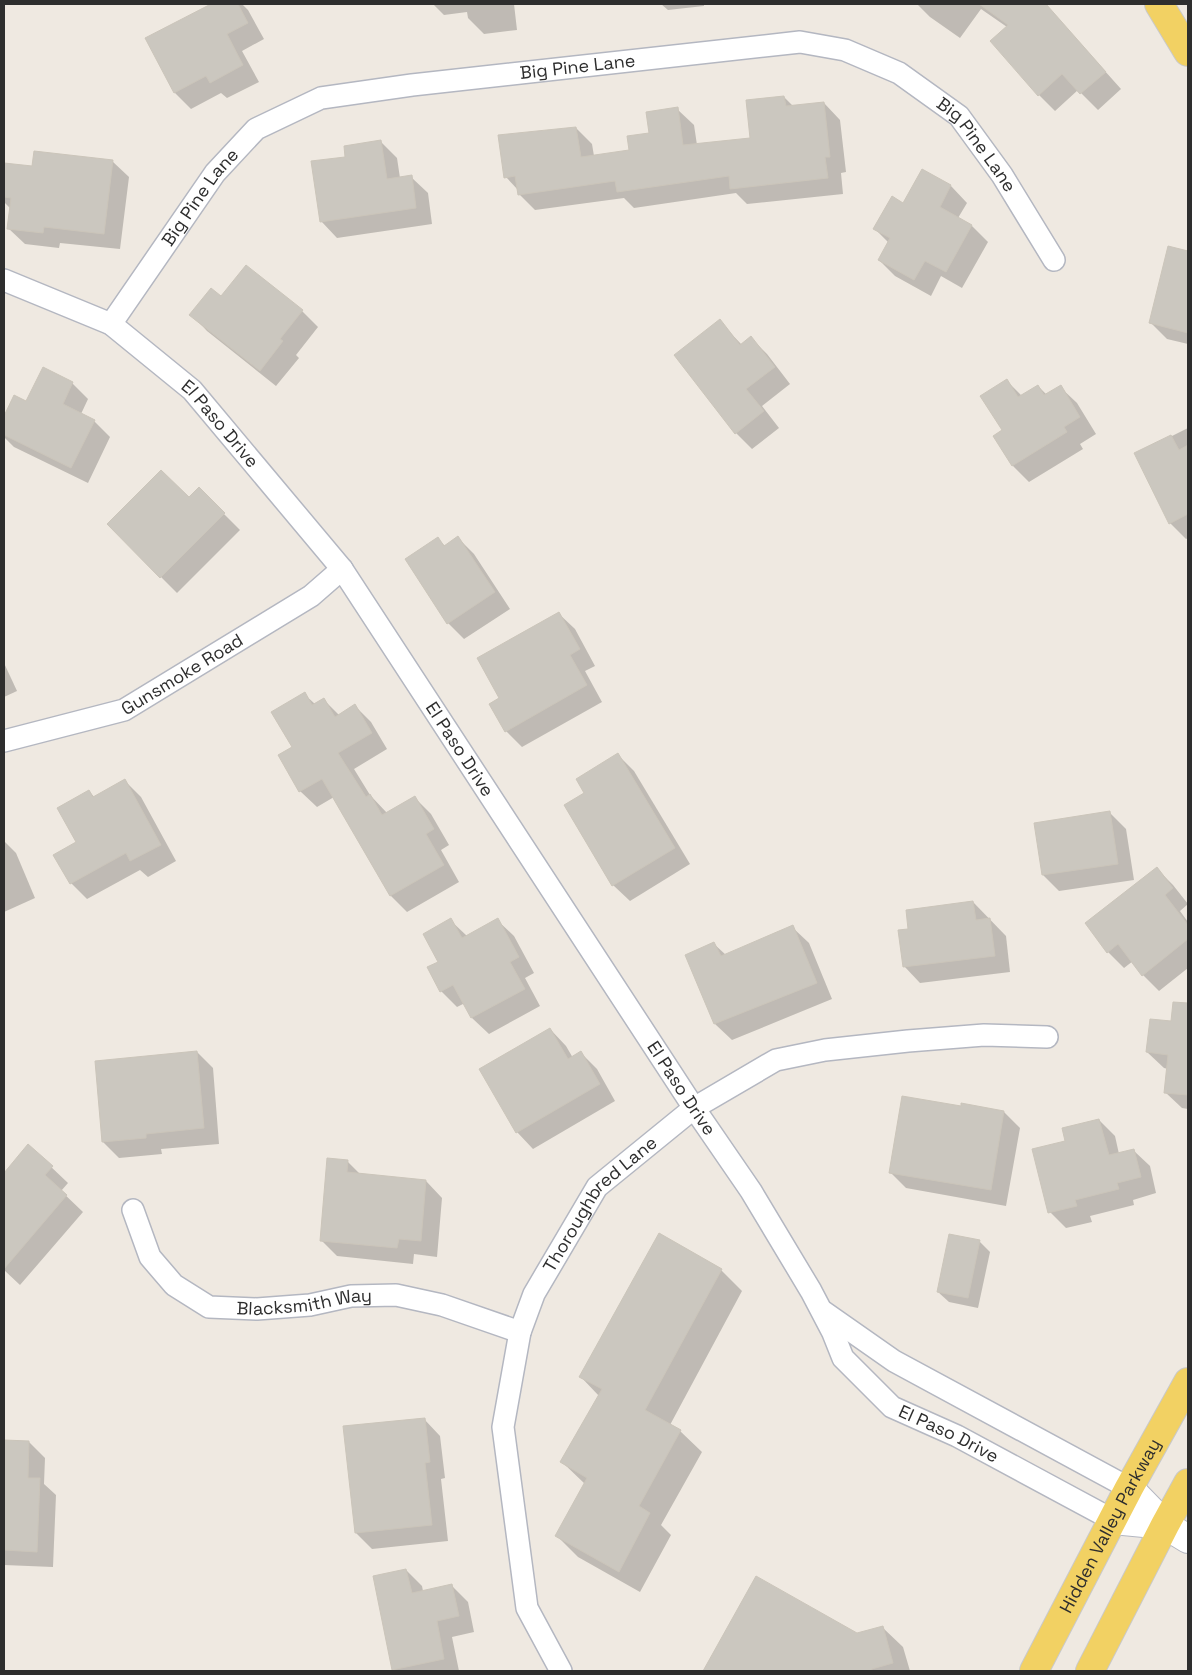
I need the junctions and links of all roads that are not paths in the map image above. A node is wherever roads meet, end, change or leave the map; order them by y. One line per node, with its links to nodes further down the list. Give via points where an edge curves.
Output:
1 (1160, 4): 2 (main road)
2 (1188, 52)
3 (1054, 260): 5 (street, Big Pine Lane, via 1002,175 959,116 899,73 845,50 800,42 321,98 256,128 215,173)
4 (4, 280): 5 (street, El Paso Drive)
5 (111, 324): 6 (street, El Paso Drive, via 192,390)
6 (342, 569): 7 (street, Gunsmoke Road, via 311,596 124,710); 9 (street, El Paso Drive)
7 (4, 741)
8 (1047, 1037): 9 (street, Thoroughbred Lane, via 908,1040 825,1050 776,1060)
9 (694, 1108): 11 (street, El Paso Drive, via 751,1191); 12 (street, Thoroughbred Lane, via 598,1187 534,1294)
10 (133, 1210): 12 (street, Blacksmith Way, via 150,1257 174,1285 209,1307 257,1309 310,1305 351,1296 396,1295 442,1304)
11 (822, 1310): 15 (street, El Paso Drive, via 894,1361); 16 (street, El Paso Drive, via 844,1358 892,1407 956,1436)
12 (520, 1332): 19 (street, Thoroughbred Lane, via 503,1427 527,1608)
13 (1188, 1382): 15 (main road, Hidden Valley Parkway)
14 (1188, 1483): 17 (main road)
15 (1129, 1488): 16 (main road, Hidden Valley Parkway); 17 (main road)
16 (1113, 1520): 17 (main road); 20 (main road, Hidden Valley Parkway)
17 (1165, 1525): 18 (main road); 21 (main road)
18 (1188, 1539)
19 (560, 1671)
20 (1034, 1671)
21 (1090, 1671)

